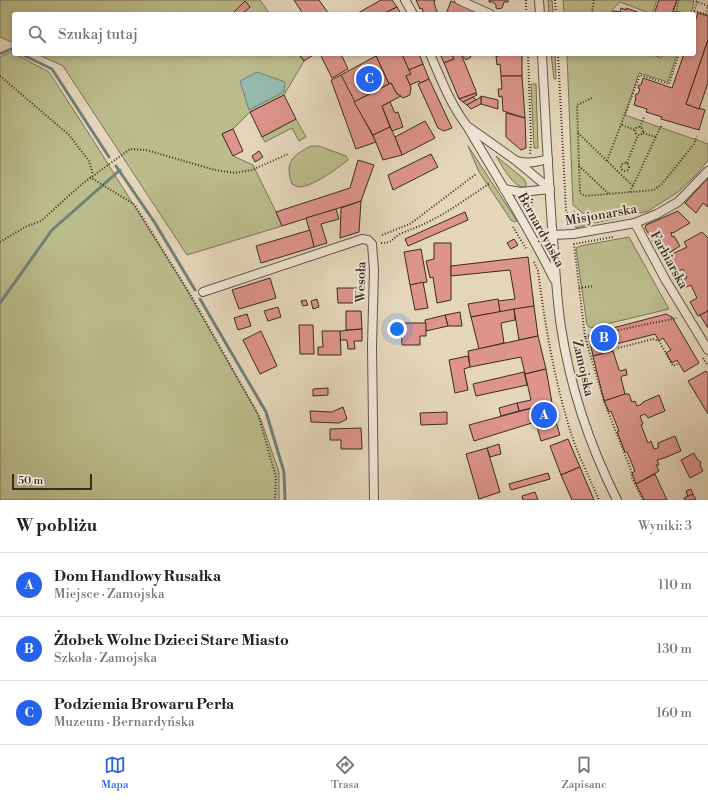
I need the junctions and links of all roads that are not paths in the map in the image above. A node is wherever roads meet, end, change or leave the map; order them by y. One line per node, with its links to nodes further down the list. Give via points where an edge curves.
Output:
1 (406, 0): 4 (street)
2 (459, 0): 5 (street)
3 (539, 0): 6 (street)
4 (412, 12)
5 (486, 12)
6 (540, 12)
7 (431, 56): 9 (street, Bernardyńska, via 450,102)
8 (542, 56): 10 (street, Zamojska)
9 (466, 126): 11 (street, Bernardyńska); 13 (street, Bernardyńska)
10 (548, 159): 11 (street, Bernardyńska, via 531,163); 14 (street, Zamojska)
11 (515, 160): 14 (street, Bernardyńska)
12 (708, 171): 15 (street, Misjonarska, via 678,202)
13 (504, 189): 14 (street, Bernardyńska, via 521,192); 17 (street, Bernardyńska, via 541,251)
14 (550, 189): 16 (street, Zamojska)
15 (634, 223): 16 (street, Misjonarska); 19 (street, Farbiarska)
16 (553, 235): 17 (street, Zamojska)
17 (556, 283): 21 (street, Zamojska, via 561,327 576,395 595,450)
18 (203, 292): 20 (street, Wesoła, via 362,240 368,240 372,244)
19 (704, 352)
20 (374, 500)
21 (617, 500)

